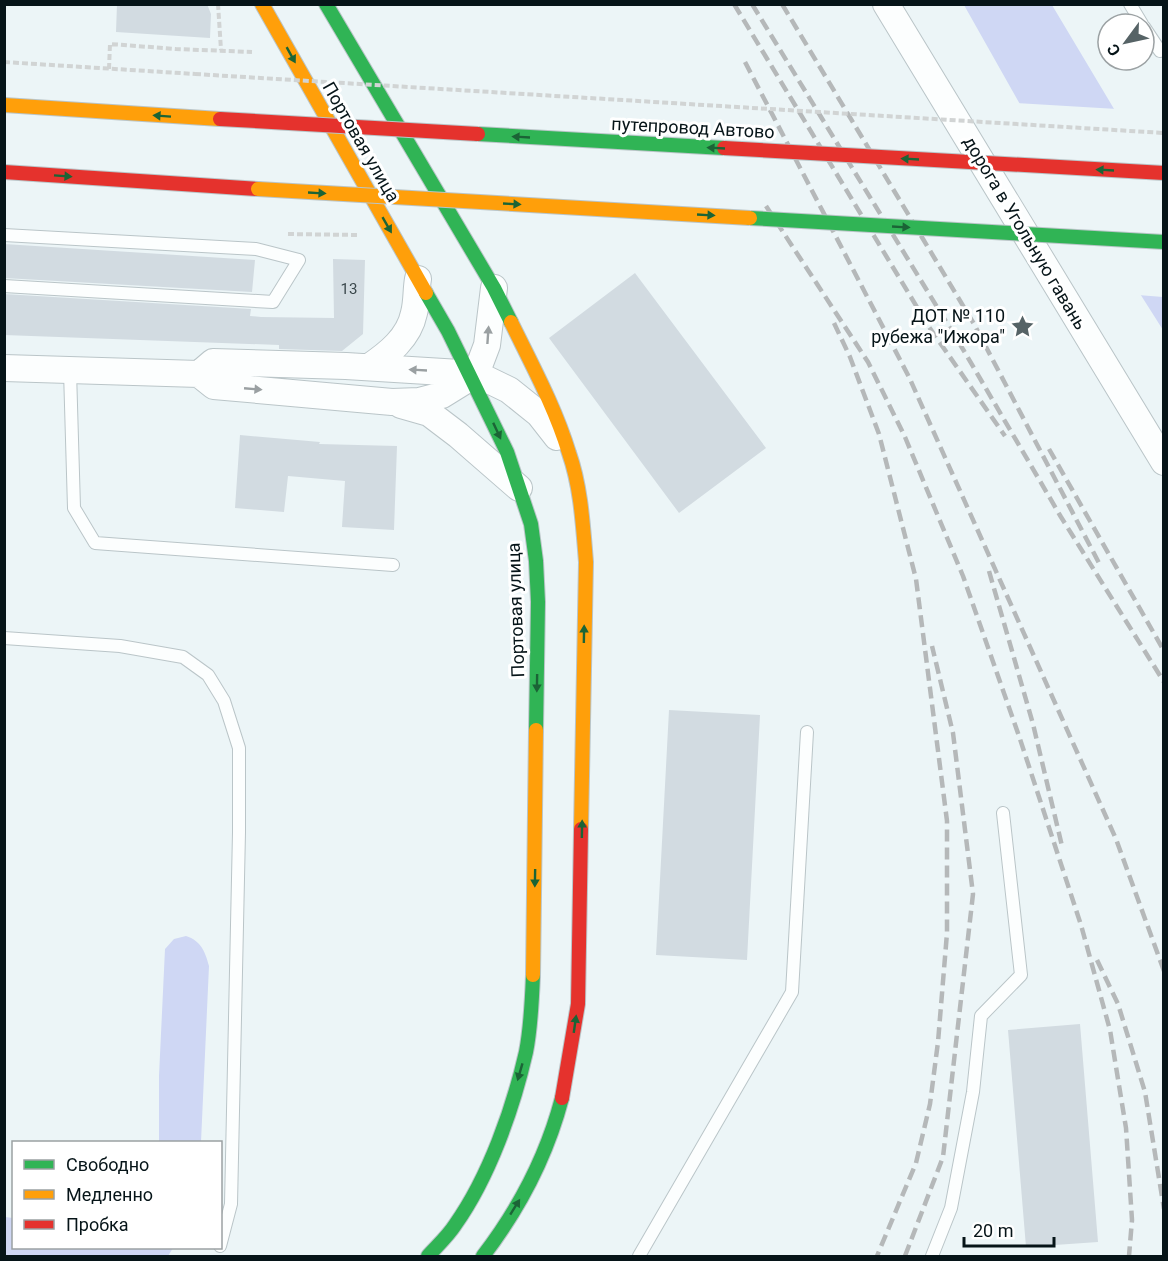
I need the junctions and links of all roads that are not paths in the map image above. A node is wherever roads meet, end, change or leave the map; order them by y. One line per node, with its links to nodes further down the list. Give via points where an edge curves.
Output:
1 (262, 4): 11 (street, Портовая улица, one-way to 11)
2 (326, 4): 13 (street)
3 (886, 4): 21 (street, дорога в Угольную гавань)
4 (1156, 45): 5 (lane)
5 (1160, 51)
6 (4, 105): 8 (street, путепровод Автово, one-way to 6, bridge)
7 (4, 172): 10 (street, one-way to 10, bridge)
8 (1164, 173)
9 (4, 235): 12 (lane, via 256,249 299,260 273,302)
10 (1164, 242)
11 (418, 279): 14 (street, via 414,314 404,336 389,354); 18 (street, Портовая улица)
12 (4, 286)
13 (494, 288): 18 (street, one-way to 13, via 488,345); 20 (street, via 551,404)
14 (369, 367): 17 (street, via 213,362); 18 (street, one-way to 14)
15 (4, 368): 16 (street)
16 (70, 371): 17 (street); 23 (lane, via 74,508 95,543)
17 (199, 374): 19 (street, one-way to 19, via 214,386)
18 (473, 375): 19 (street, via 442,395); 20 (street, via 510,390 539,414); 22 (street, Портовая улица, one-way to 22)
19 (392, 402): 22 (street, via 429,413)
20 (570, 454): 29 (street, one-way to 20, via 521,1197 552,1130 570,1065 578,1004 586,562 583,519)
21 (1164, 462)
22 (520, 488): 28 (street, Портовая улица, one-way to 28, via 531,524 538,602 532,1000 526,1052 485,1172 455,1226)
23 (393, 566)
24 (4, 638): 27 (lane, via 120,646 183,657 207,675 224,701 238,748 239,832 231,1204)
25 (807, 732): 30 (lane, via 792,992)
26 (1003, 813): 31 (lane, via 1021,975 981,1016 973,1092 951,1208)
27 (222, 1239)
28 (428, 1257)
29 (483, 1257)
30 (639, 1257)
31 (932, 1257)

